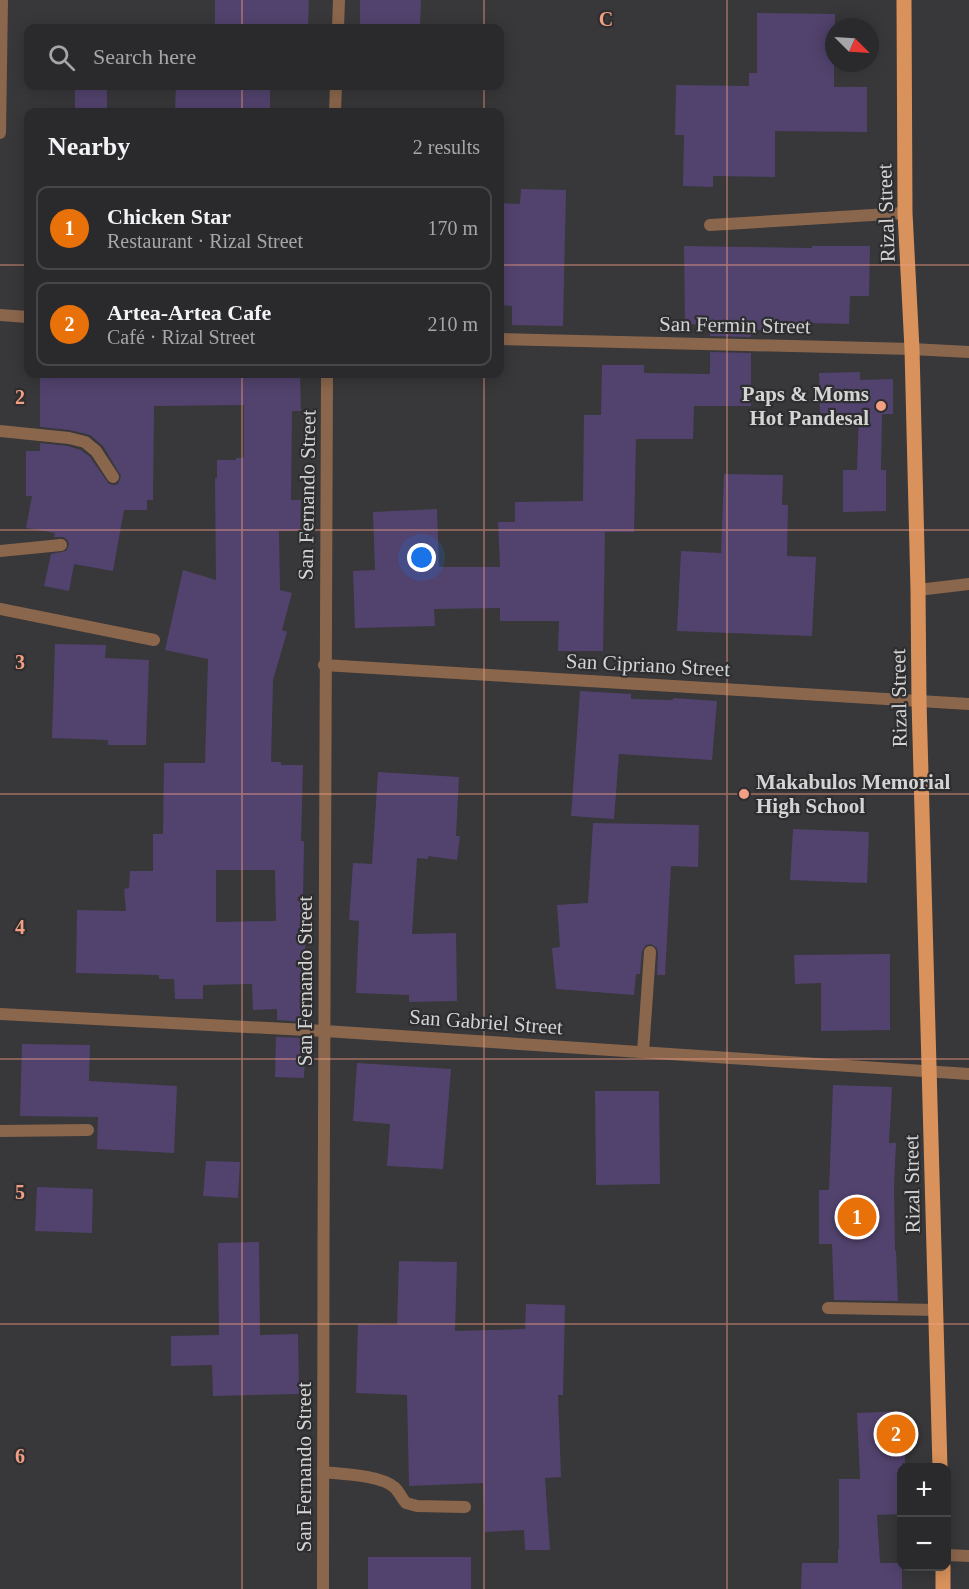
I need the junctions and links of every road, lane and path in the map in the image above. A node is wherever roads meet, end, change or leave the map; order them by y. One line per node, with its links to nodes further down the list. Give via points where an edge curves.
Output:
1 (2, 0): 7 (street)
2 (339, 0): 4 (street)
3 (904, 0): 8 (main road, Rizal Street)
4 (338, 24)
5 (336, 90): 6 (street)
6 (335, 108)
7 (0, 133)
8 (905, 213): 9 (street); 13 (main road, Rizal Street)
9 (710, 225)
10 (0, 315): 11 (street)
11 (24, 317)
12 (504, 339): 13 (street, San Fermin Street)
13 (912, 349): 14 (street, San Fermin Street); 21 (main road, Rizal Street)
14 (969, 352)
15 (327, 378): 24 (street, San Fernando Street)
16 (0, 430): 17 (street, via 85,442 96,450)
17 (113, 477)
18 (61, 545): 19 (street)
19 (0, 551)
20 (969, 584): 21 (street)
21 (918, 590): 25 (main road, Rizal Street)
22 (0, 609): 23 (street)
23 (154, 640)
24 (324, 665): 25 (street, San Cipriano Street); 29 (street, San Fernando Street)
25 (919, 701): 26 (street, San Cipriano Street); 31 (main road, Rizal Street)
26 (969, 704)
27 (650, 952): 30 (street)
28 (0, 1014): 29 (street, San Gabriel Street)
29 (325, 1031): 30 (street, San Gabriel Street); 38 (street, San Fernando Street)
30 (643, 1052): 31 (street, San Gabriel Street)
31 (930, 1071): 32 (street, San Gabriel Street); 36 (main road, Rizal Street)
32 (969, 1074)
33 (88, 1130): 34 (street)
34 (0, 1131)
35 (828, 1308): 36 (street)
36 (937, 1311): 37 (main road, Rizal Street)
37 (940, 1463)
38 (323, 1472): 39 (street, via 381,1480 395,1487 411,1505); 43 (street, San Fernando Street)
39 (465, 1507)
40 (951, 1555): 41 (street)
41 (969, 1556)
42 (943, 1571): 44 (main road)
43 (322, 1589)
44 (943, 1589)

